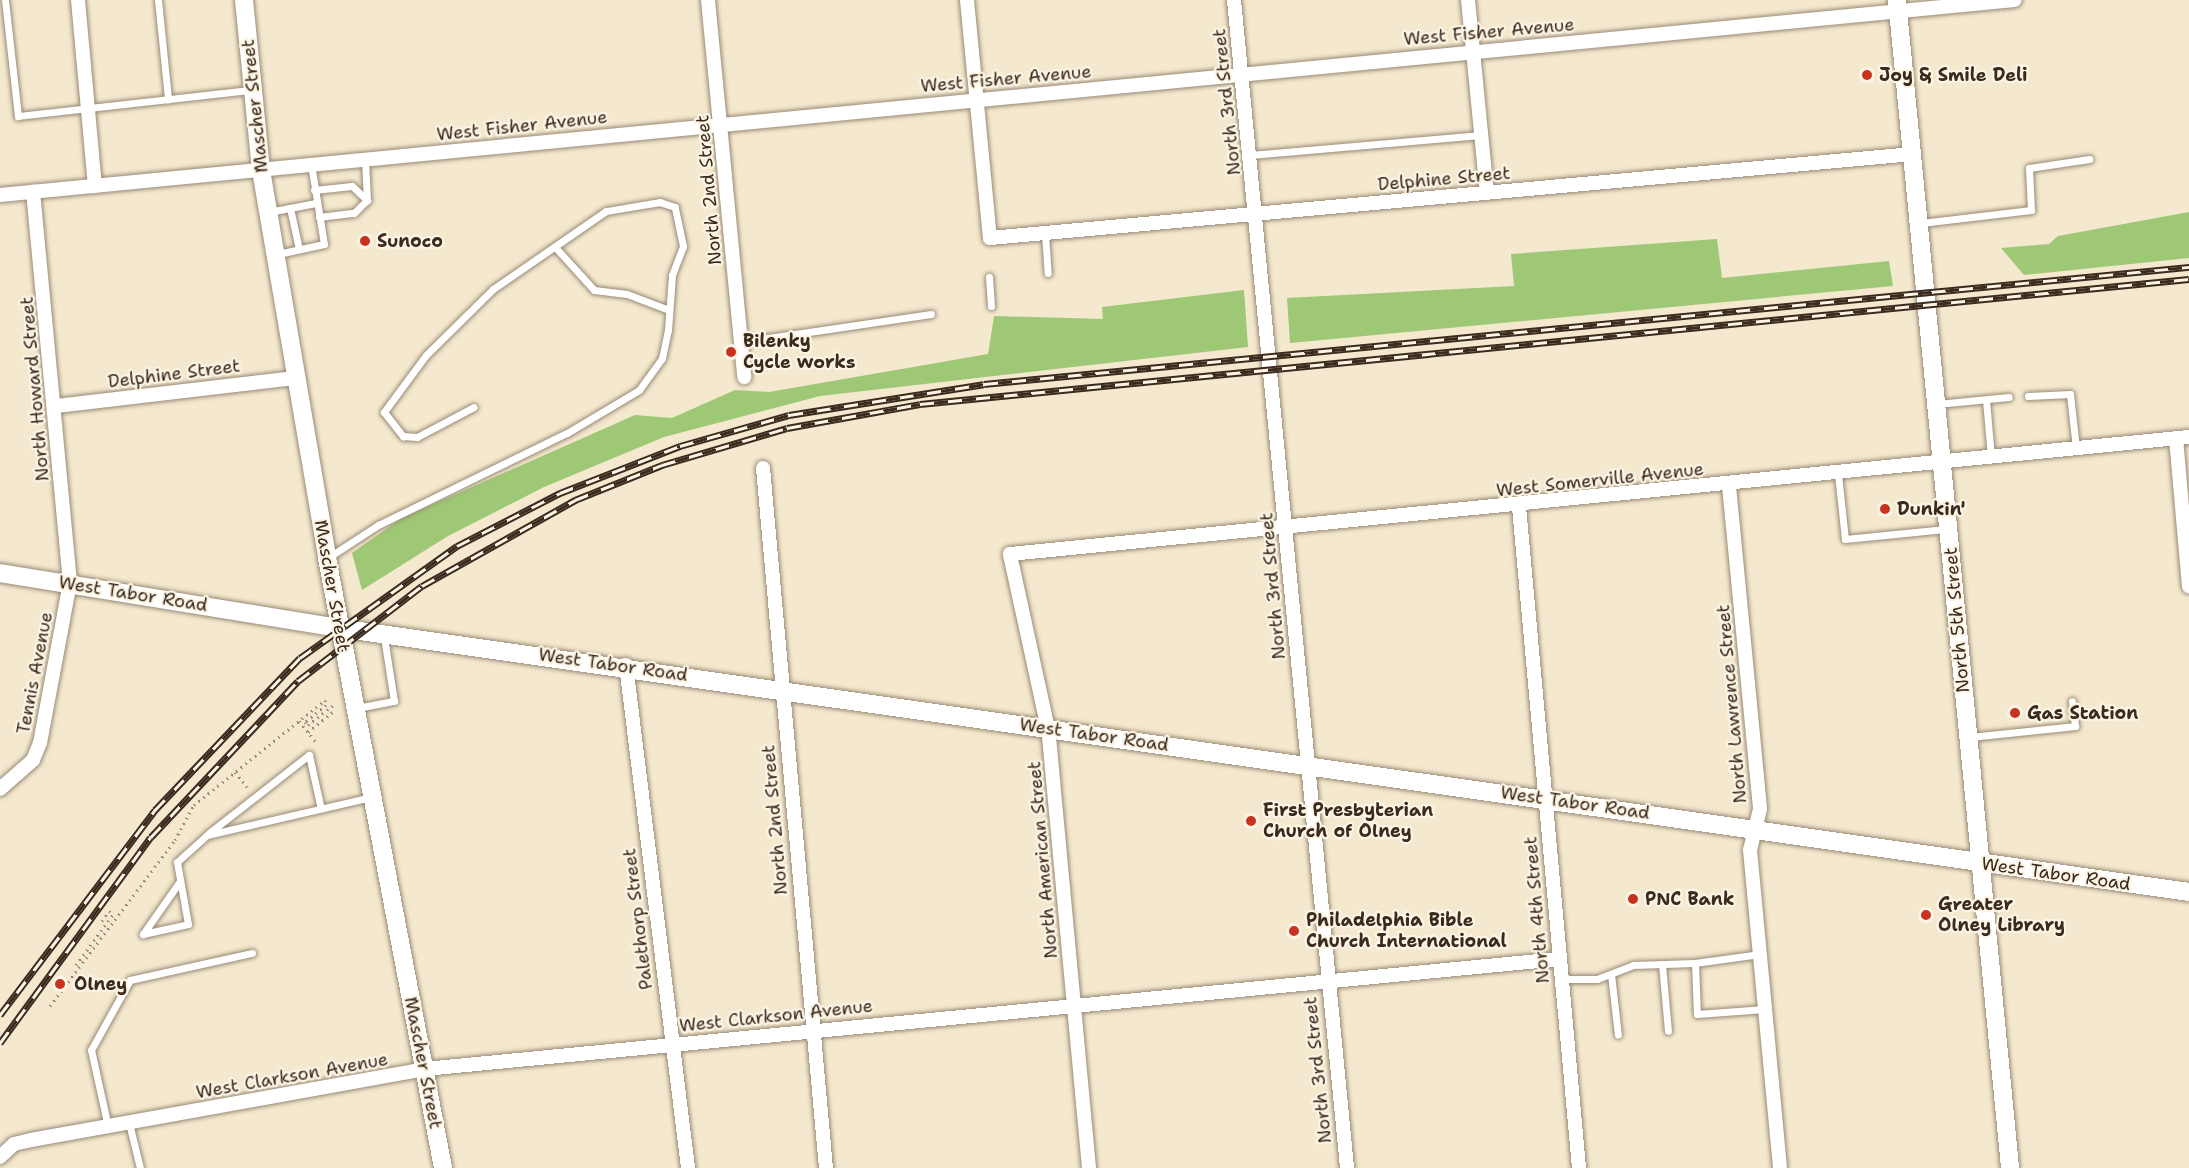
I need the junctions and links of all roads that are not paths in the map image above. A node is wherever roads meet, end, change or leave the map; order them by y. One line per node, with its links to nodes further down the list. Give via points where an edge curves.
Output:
1 (5, 0): 16 (lane, via 18,116)
2 (78, 0): 16 (street)
3 (158, 0): 14 (lane)
4 (244, 0): 13 (street, Mascher Street)
5 (708, 0): 17 (street, North 2nd Street)
6 (967, 0): 15 (street)
7 (1234, 0): 12 (street, North 3rd Street)
8 (1468, 0): 11 (street)
9 (2015, 0): 10 (street, West Fisher Avenue)
10 (1898, 6): 11 (street, West Fisher Avenue); 19 (street, North 5th Street)
11 (1473, 52): 12 (street, West Fisher Avenue); 18 (street)
12 (1244, 74): 15 (street, West Fisher Avenue); 20 (street, North 3rd Street)
13 (253, 89): 14 (lane); 24 (street, Mascher Street)
14 (168, 99): 16 (lane)
15 (978, 100): 17 (street, West Fisher Avenue); 37 (street, Delphine Street, via 990,238)
16 (88, 108): 25 (street)
17 (721, 124): 21 (street, West Fisher Avenue); 46 (street, North 2nd Street)
18 (1480, 135): 20 (lane); 28 (street)
19 (1913, 154): 28 (street, Delphine Street); 36 (street, North 5th Street)
20 (1251, 155): 34 (street, North 3rd Street)
21 (365, 159): 23 (street, West Fisher Avenue); 30 (lane)
22 (2089, 159): 36 (lane, via 2028,168 2031,210)
23 (311, 164): 24 (street, West Fisher Avenue); 26 (lane)
24 (261, 170): 25 (street, West Fisher Avenue); 33 (street, Mascher Street)
25 (95, 186): 27 (street, West Fisher Avenue)
26 (314, 190): 30 (lane, via 352,186); 31 (lane)
27 (33, 192): 29 (street, West Fisher Avenue); 53 (street, North Howard Street)
28 (1487, 193): 34 (street, Delphine Street)
29 (0, 195)
30 (368, 200): 35 (lane, via 354,213)
31 (316, 203): 32 (lane); 35 (lane)
32 (290, 208): 33 (lane); 39 (lane)
33 (268, 212): 40 (street, Mascher Street)
34 (1257, 215): 37 (street, Delphine Street); 63 (street, North 3rd Street)
35 (319, 217): 39 (lane, via 324,244)
36 (1918, 223): 52 (street, North 5th Street)
37 (1045, 234): 41 (lane)
38 (555, 247): 44 (lane, via 594,290 627,294); 44 (lane, via 606,211 660,202 675,207 683,246 672,275); 54 (lane, via 493,290 426,355 384,412 397,431 417,437)
39 (299, 249): 40 (lane)
40 (275, 254): 48 (street, Mascher Street)
41 (1048, 273)
42 (989, 278): 43 (lane)
43 (992, 306)
44 (669, 310): 66 (lane, via 662,358 639,390 567,433 378,525)
45 (931, 314): 46 (lane)
46 (741, 342): 47 (street, North 2nd Street)
47 (744, 377)
48 (296, 378): 53 (street, Delphine Street); 66 (street, Mascher Street)
49 (2028, 396): 56 (lane, via 2070,394)
50 (2009, 397): 51 (lane)
51 (1986, 400): 52 (lane); 57 (lane)
52 (1936, 404): 58 (street, North 5th Street)
53 (57, 406): 68 (street, North Howard Street)
54 (474, 407)
55 (2183, 438): 56 (street, West Somerville Avenue); 69 (street)
56 (2076, 448): 57 (street, West Somerville Avenue)
57 (1991, 457): 58 (street, West Somerville Avenue)
58 (1942, 463): 60 (street, West Somerville Avenue); 64 (street, North 5th Street)
59 (763, 468): 73 (street, North 2nd Street)
60 (1838, 474): 61 (street, West Somerville Avenue); 64 (lane, via 1845,539)
61 (1729, 486): 62 (street, West Somerville Avenue); 83 (street, North Lawrence Street, via 1760,809)
62 (1519, 507): 63 (street, West Somerville Avenue); 81 (street, North 4th Street)
63 (1286, 528): 65 (street, West Somerville Avenue); 78 (street, North 3rd Street)
64 (1949, 529): 77 (street, North 5th Street)
65 (1013, 554): 76 (street, North American Street)
66 (327, 558): 70 (street, Mascher Street)
67 (0, 573): 68 (street, West Tabor Road)
68 (70, 583): 70 (street, West Tabor Road); 79 (street, Tennis Avenue, via 40,743 33,760)
69 (2189, 586)
70 (339, 628): 71 (street, West Tabor Road); 75 (street, Mascher Street)
71 (384, 634): 72 (street, West Tabor Road); 75 (lane, via 394,701)
72 (626, 665): 73 (street, West Tabor Road); 101 (street, Palethorp Street)
73 (781, 689): 76 (street, West Tabor Road); 98 (street, North 2nd Street)
74 (2072, 701): 77 (lane, via 2075,726)
75 (354, 709): 80 (street, Mascher Street)
76 (1048, 729): 78 (street, West Tabor Road); 96 (street, North American Street)
77 (1968, 737): 85 (street, North 5th Street)
78 (1306, 764): 81 (street, West Tabor Road); 94 (street, North 3rd Street)
79 (0, 789)
80 (372, 797): 82 (lane); 102 (street, Mascher Street)
81 (1547, 800): 83 (street, West Tabor Road); 90 (street, North 4th Street)
82 (321, 809): 84 (lane); 84 (lane, via 309,755)
83 (1756, 828): 85 (street, West Tabor Road); 89 (street, North Lawrence Street, via 1750,850)
84 (207, 835): 86 (lane, via 177,862)
85 (1980, 865): 87 (street, West Tabor Road); 114 (street, North 5th Street)
86 (180, 881): 86 (lane, via 188,924 143,934 174,890)
87 (2189, 892)
88 (252, 953): 104 (lane, via 130,980 91,1050)
89 (1760, 954): 91 (lane); 97 (street, North Lawrence Street)
90 (1559, 959): 94 (street, West Clarkson Avenue); 95 (street, North 4th Street)
91 (1695, 963): 92 (lane); 97 (lane, via 1697,1014)
92 (1662, 964): 93 (lane, via 1634,965); 99 (lane)
93 (1611, 974): 95 (lane); 100 (lane)
94 (1327, 980): 96 (street, West Clarkson Avenue); 111 (street, North 3rd Street)
95 (1561, 980): 112 (street, North 4th Street)
96 (1074, 1005): 98 (street, West Clarkson Avenue); 110 (street, North American Street)
97 (1765, 1009): 113 (street, North Lawrence Street)
98 (813, 1030): 101 (street, West Clarkson Avenue); 109 (street, North 2nd Street)
99 (1668, 1030)
100 (1618, 1035)
101 (671, 1045): 102 (street, West Clarkson Avenue); 108 (street, Palethorp Street)
102 (425, 1069): 103 (street, West Clarkson Avenue); 107 (street, Mascher Street)
103 (129, 1123): 104 (street, West Clarkson Avenue); 106 (lane)
104 (108, 1127): 105 (street, West Clarkson Avenue, via 31,1140)
105 (2, 1155)
106 (140, 1168)
107 (443, 1168)
108 (688, 1168)
109 (826, 1168)
110 (1089, 1168)
111 (1347, 1168)
112 (1580, 1168)
113 (1780, 1168)
114 (2010, 1168)

